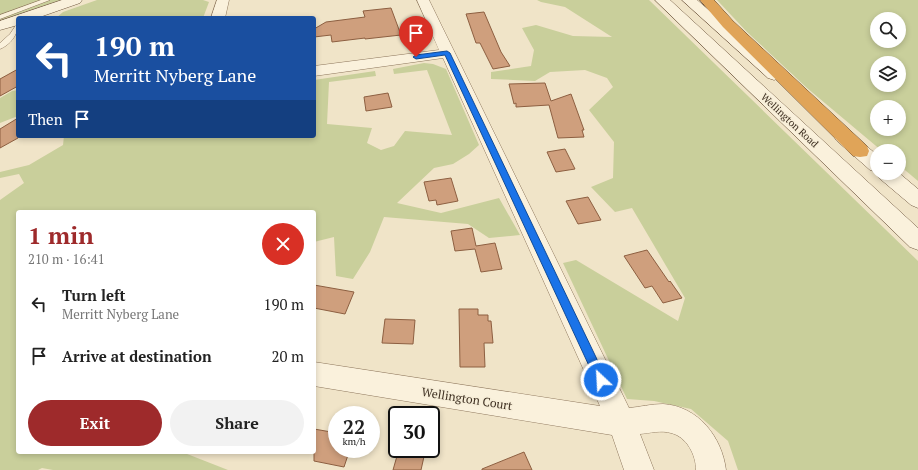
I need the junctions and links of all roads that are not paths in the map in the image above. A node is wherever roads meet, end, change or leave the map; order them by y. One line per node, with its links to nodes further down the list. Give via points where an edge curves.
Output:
1 (47, 0): 10 (lane)
2 (75, 0): 8 (main road)
3 (223, 0): 9 (street)
4 (423, 0): 15 (street)
5 (662, 0): 21 (main road, Wellington Road)
6 (689, 0): 17 (main road)
7 (707, 0): 17 (highway, via 728,24)
8 (29, 16)
9 (219, 16)
10 (0, 17)
11 (16, 21): 12 (main road)
12 (0, 26)
13 (16, 30): 14 (lane)
14 (0, 46)
15 (447, 53): 16 (street); 23 (street)
16 (316, 71)
17 (860, 151): 18 (main road)
18 (870, 159)
19 (894, 180): 20 (main road)
20 (918, 200)
21 (918, 241)
22 (316, 374): 23 (street, Wellington Court)
23 (621, 422): 24 (street); 25 (street, Wellington Court, via 664,418 677,421 700,438 708,450)
24 (639, 470)
25 (711, 470)

